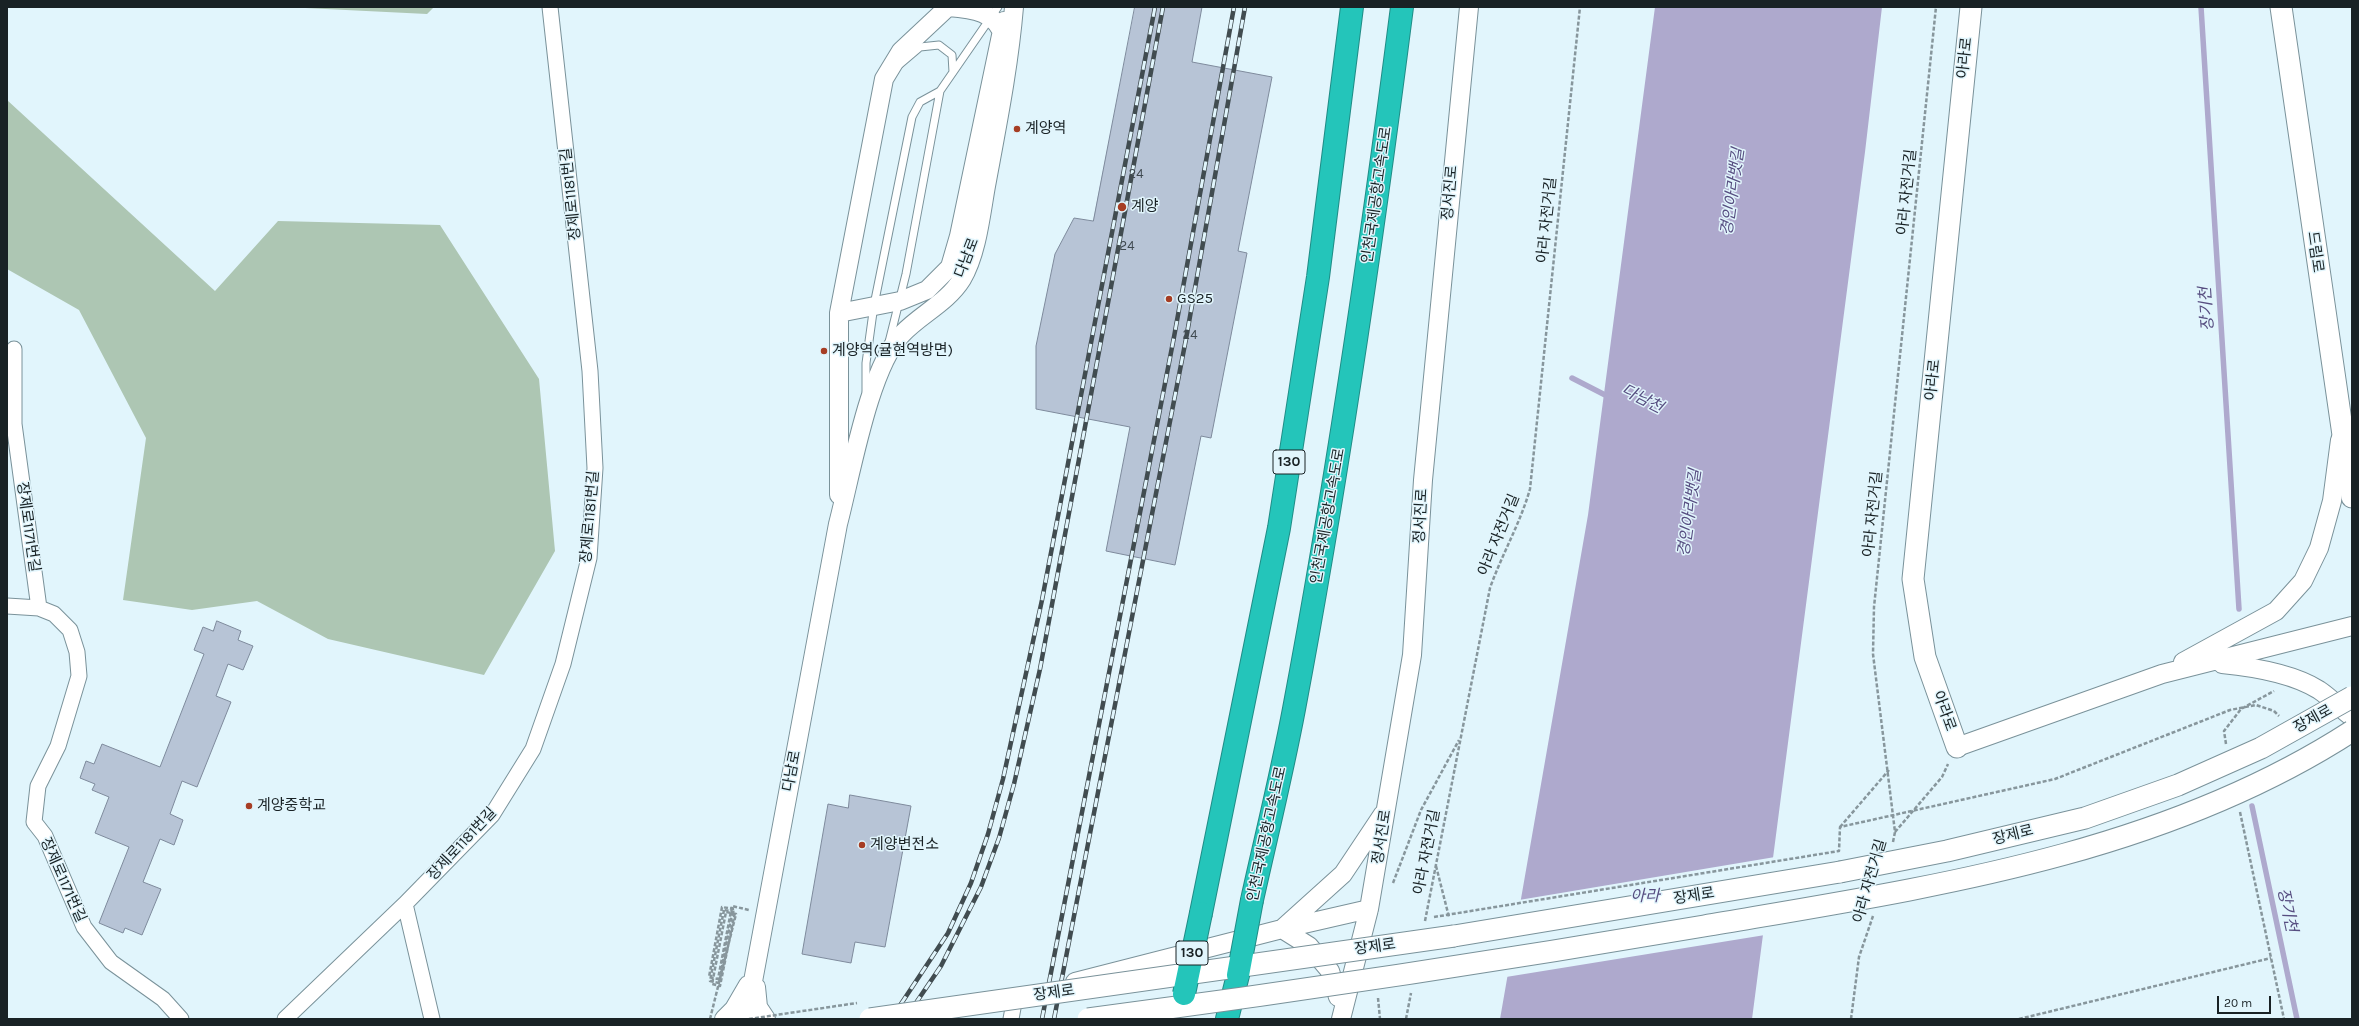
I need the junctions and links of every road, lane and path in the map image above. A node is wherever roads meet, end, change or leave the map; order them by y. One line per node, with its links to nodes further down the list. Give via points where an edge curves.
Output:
1 (550, 7): 46 (street, 장제로1181번길, via 590,372 595,468 589,558 563,664 533,749 492,815)
2 (948, 7): 12 (street, via 975,9); 15 (street, 다남로, via 901,52)
3 (1008, 7): 12 (street, 다남로)
4 (1014, 7): 13 (street, 다남로)
5 (1352, 7): 70 (highway, 130, bridge, via 1318,277 1278,528)
6 (1402, 7): 71 (highway, 인천국제공항고속도로, bridge, via 1373,235 1334,489 1294,712)
7 (1470, 7): 40 (street, 정서진로, via 1423,480 1412,655)
8 (1580, 7): 36 (path, 아라 자전거길, via 1530,489 1523,513 1498,564 1490,588)
9 (1936, 7): 38 (path, 아라 자전거길, via 1874,607 1873,654)
10 (1970, 7): 37 (main road, 아라로, via 1913,579 1925,658)
11 (2281, 7): 23 (main road, 드림로)
12 (997, 17): 13 (street); 14 (lane); 17 (street, 다남로, via 959,236 950,268 927,290)
13 (1010, 60): 21 (street, 다남로, via 978,226 962,279 945,298 902,334)
14 (953, 72): 15 (lane, via 952,55 939,45 920,47); 16 (lane)
15 (884, 79): 19 (street, 다남로)
16 (940, 91): 17 (lane); 18 (lane, via 920,102 912,117)
17 (900, 301): 18 (street, 다남로); 21 (lane)
18 (874, 305): 19 (street, 다남로); 22 (lane, via 866,363)
19 (839, 313): 26 (street, 다남로)
20 (14, 349): 28 (street, 장제로1171번길, via 14,424)
21 (885, 358): 22 (street, 다남로)
22 (866, 416): 26 (street, 다남로)
23 (2342, 429): 24 (street); 25 (main road, 드림로); 31 (street, via 2332,501 2319,548 2303,581 2276,611)
24 (2352, 452)
25 (2352, 497)
26 (838, 524): 55 (street, 다남로)
27 (7, 606): 28 (street, 장제로1171번길)
28 (39, 608): 60 (street, 장제로1171번길, via 54,614 70,630 80,676 58,746 38,786 34,822 45,836 84,927 111,962 163,999)
29 (2352, 626): 30 (street)
30 (2207, 663): 31 (street); 34 (street, via 2246,666 2295,680 2319,690)
31 (2162, 674): 37 (street)
32 (2352, 697): 53 (main road, 장제로, bridge, via 2261,748 2178,785 2085,818 1947,851 1840,872)
33 (2274, 711): 41 (path, bridge, via 2256,705 2230,710 2055,779)
34 (2352, 718)
35 (2352, 731): 69 (main road, 장제로, bridge, via 2322,751 2234,796 2150,828 2069,854 1966,878 1538,954 1271,995)
36 (1460, 738): 44 (path, 아라 자전거길); 45 (path, via 1421,810)
37 (1957, 747): 42 (path, via 1942,776)
38 (1889, 770): 41 (path); 42 (path, 아라 자전거길)
39 (2239, 807): 54 (path)
40 (1386, 808): 48 (street, 정서진로); 52 (street, via 1343,874)
41 (1840, 827): 50 (path, bridge, via 1840,851)
42 (1895, 832): 43 (path, 아라 자전거길)
43 (1892, 846)
44 (1436, 864): 51 (path, 아라 자전거길); 53 (path)
45 (1390, 890)
46 (405, 904): 61 (street, 장제로1181번길); 62 (street)
47 (732, 906): 63 (path, bridge, via 730,914 718,979 713,978 709,978 722,907 727,908 733,909 731,917 726,946 719,983 714,982 710,981 711,974 724,910 729,911 734,912 733,919 732,927 730,934 727,949 726,956 720,986 716,985 712,984 713,977 726,912 731,913 736,914 727,952 725,959 723,967 719,982 718,989)
48 (1370, 909): 52 (street, 장제로); 59 (street, 정서진로)
49 (1874, 912): 73 (path, 아라 자전거길, via 1859,957)
50 (1418, 920)
51 (1424, 922)
52 (1282, 929): 57 (street, 장제로); 59 (street, via 1308,946 1330,971)
53 (1454, 936): 58 (main road, 장제로, bridge)
54 (2271, 958): 74 (path); 75 (path)
55 (755, 972): 64 (street, via 734,1009); 65 (street, 다남로); 66 (street, via 758,1007)
56 (1412, 989): 72 (path)
57 (1015, 998): 67 (street, 장제로); 68 (street)
58 (864, 1011): 65 (path, bridge)
59 (1342, 1016)
60 (181, 1019)
61 (285, 1019)
62 (432, 1019)
63 (710, 1019)
64 (724, 1019)
65 (747, 1019)
66 (766, 1019)
67 (936, 1019)
68 (1011, 1019)
69 (1088, 1019)
70 (1177, 1019)
71 (1227, 1019)
72 (1406, 1019)
73 (1851, 1019)
74 (2019, 1019)
75 (2284, 1019)

